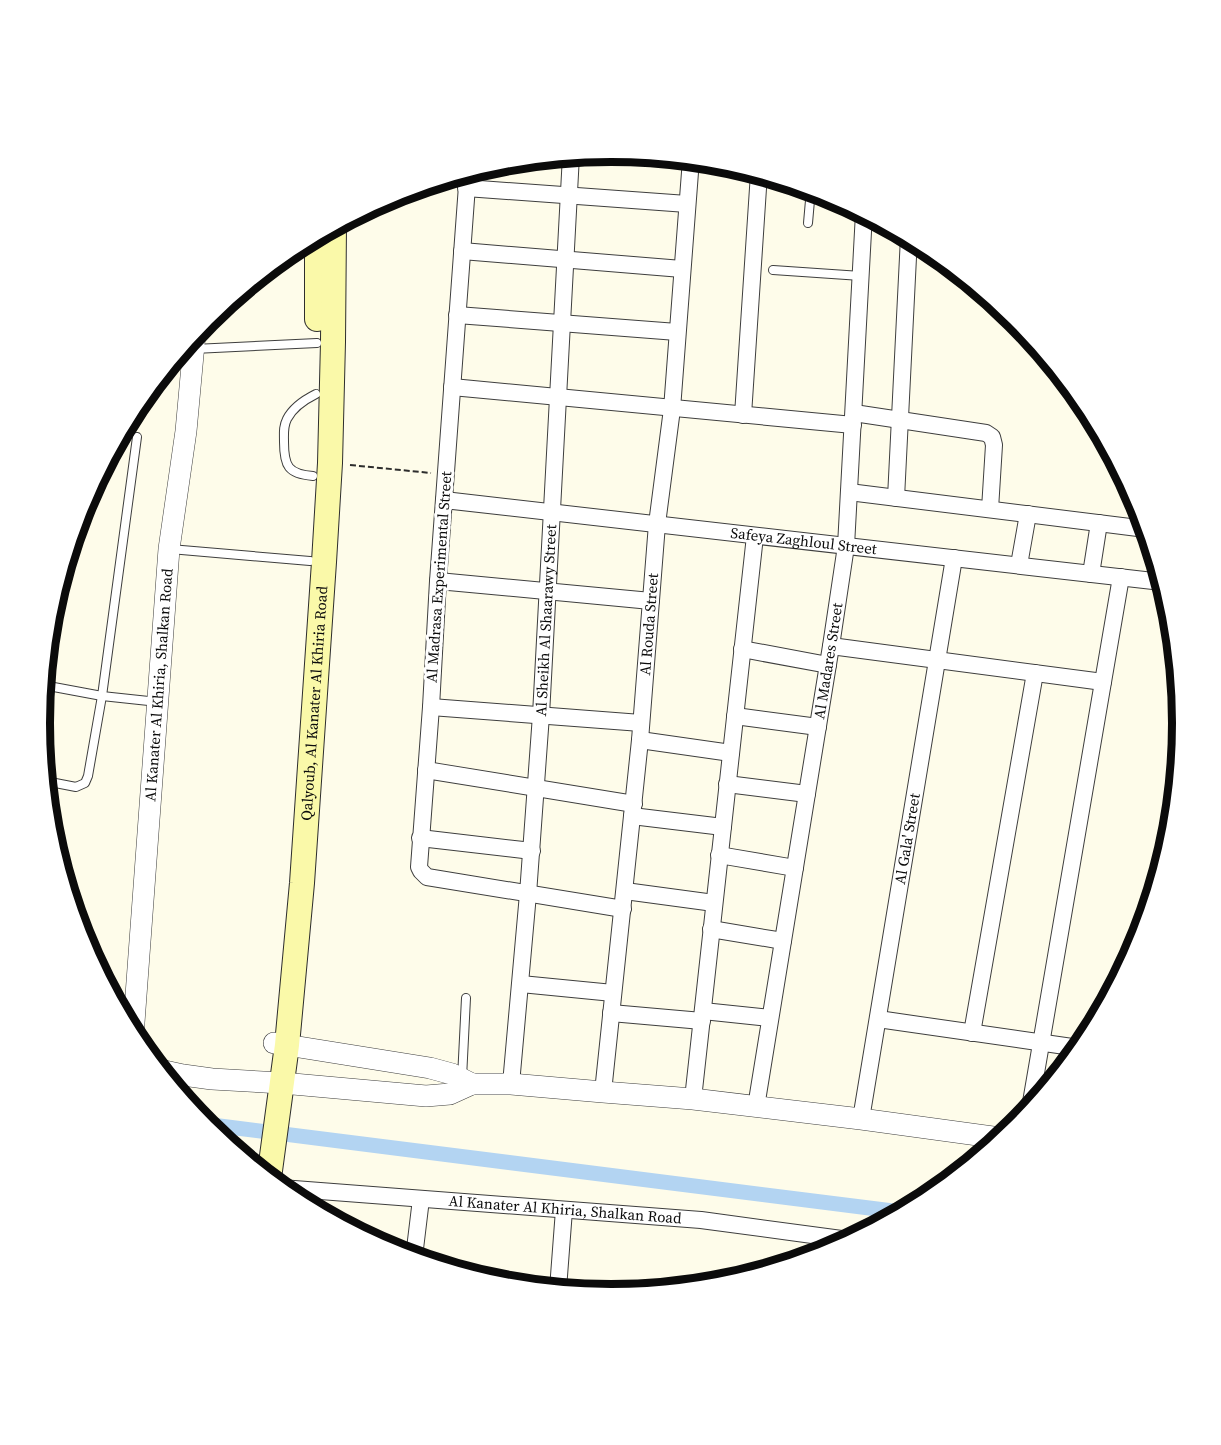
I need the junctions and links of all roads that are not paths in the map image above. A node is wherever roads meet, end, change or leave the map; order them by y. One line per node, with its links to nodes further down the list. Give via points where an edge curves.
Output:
1 (571, 163): 6 (street, Al Sheikh Al Shaarawy Street)
2 (690, 167): 8 (street, Al Rouda Street)
3 (467, 180): 14 (street, Al Madrasa Experimental Street)
4 (468, 180): 6 (street)
5 (758, 182): 28 (street)
6 (569, 195): 8 (street); 15 (street, Al Sheikh Al Shaarawy Street)
7 (810, 198): 10 (lane)
8 (687, 204): 16 (street, Al Rouda Street)
9 (864, 222): 18 (street, Al Madares Street)
10 (808, 223)
11 (332, 236): 23 (main road, Qalyoub, Al Kanater Al Khiria Road)
12 (318, 245): 23 (main road, Qalyoub, Al Kanater Al Khiria Road)
13 (908, 248): 30 (street)
14 (462, 251): 15 (street); 19 (street, Al Madrasa Experimental Street)
15 (566, 260): 16 (street); 20 (street, Al Sheikh Al Shaarawy Street)
16 (682, 269): 21 (street, Al Rouda Street)
17 (774, 270): 18 (lane)
18 (861, 276): 29 (street, Al Madares Street)
19 (457, 315): 20 (street); 25 (street, Al Madrasa Experimental Street)
20 (563, 323): 21 (street); 26 (street, Al Sheikh Al Shaarawy Street)
21 (677, 332): 27 (street, Al Rouda Street)
22 (200, 341): 23 (lane)
23 (325, 342): 32 (main road, Qalyoub, Al Kanater Al Khiria Road); 32 (main road, Qalyoub, Al Kanater Al Khiria Road, via 315,394)
24 (193, 348): 44 (street, Al Kanater Al Khiria, Shalkan Road)
25 (452, 387): 26 (street); 35 (street, Al Madrasa Experimental Street)
26 (559, 397): 27 (street); 37 (street, Al Sheikh Al Shaarawy Street)
27 (672, 409): 28 (street); 40 (street, Al Rouda Street)
28 (743, 415): 29 (street)
29 (853, 419): 30 (street); 33 (street, Al Madares Street)
30 (900, 420): 34 (street); 36 (street, via 992,437)
31 (137, 437): 61 (lane)
32 (324, 472): 46 (main road, Qalyoub, Al Kanater Al Khiria Road); 97 (main road, Qalyoub, Al Kanater Al Khiria Road, via 302,883)
33 (849, 492): 34 (street); 43 (street, Al Madares Street)
34 (896, 498): 36 (street)
35 (444, 500): 37 (street, Safeya Zaghloul Street); 50 (street, Al Madrasa Experimental Street)
36 (990, 510): 38 (street)
37 (553, 513): 40 (street, Safeya Zaghloul Street); 52 (street, Al Sheikh Al Shaarawy Street)
38 (1028, 514): 39 (street); 47 (street)
39 (1099, 523): 41 (street); 48 (street)
40 (657, 524): 42 (street, Safeya Zaghloul Street); 53 (street, Al Rouda Street)
41 (1137, 528)
42 (755, 536): 43 (street, Safeya Zaghloul Street); 55 (street)
43 (846, 546): 45 (street, Safeya Zaghloul Street); 54 (street, Al Madares Street)
44 (169, 549): 46 (lane); 62 (street, Al Kanater Al Khiria, Shalkan Road)
45 (954, 558): 47 (street, Safeya Zaghloul Street); 56 (street, Al Gala' Street)
46 (310, 561): 97 (main road, Qalyoub, Al Kanater Al Khiria Road)
47 (1020, 566): 48 (street, Safeya Zaghloul Street)
48 (1092, 574): 49 (street, Safeya Zaghloul Street)
49 (1121, 577): 51 (street, Safeya Zaghloul Street); 59 (street)
50 (438, 581): 52 (street); 63 (street, Al Madrasa Experimental Street)
51 (1153, 581)
52 (549, 591): 53 (street); 64 (street, Al Sheikh Al Shaarawy Street)
53 (651, 601): 66 (street, Al Rouda Street)
54 (831, 646): 56 (street); 57 (street, Al Madares Street)
55 (742, 649): 57 (street); 65 (street)
56 (937, 660): 58 (street); 94 (street, Al Gala' Street)
57 (828, 665): 67 (street, Al Madares Street)
58 (1035, 673): 59 (street); 95 (street)
59 (1103, 681): 96 (street)
60 (51, 686): 61 (lane)
61 (102, 696): 62 (lane); 71 (lane, via 85,783 76,787)
62 (158, 702): 92 (street, Al Kanater Al Khiria, Shalkan Road)
63 (431, 707): 64 (street); 70 (street, Al Madrasa Experimental Street)
64 (541, 716): 66 (street); 73 (street, Al Sheikh Al Shaarawy Street)
65 (735, 716): 67 (street); 69 (street)
66 (641, 723): 68 (street, Al Rouda Street)
67 (818, 728): 74 (street, Al Madares Street)
68 (640, 740): 69 (street); 75 (street, Al Rouda Street)
69 (731, 753): 72 (street)
70 (426, 770): 73 (street); 77 (street, Al Madrasa Experimental Street)
71 (53, 783)
72 (727, 784): 74 (street); 76 (street)
73 (537, 788): 75 (street); 78 (street, Al Sheikh Al Shaarawy Street)
74 (807, 794): 80 (street, Al Madares Street)
75 (633, 810): 76 (street); 81 (street, Al Rouda Street)
76 (723, 827): 79 (street)
77 (420, 838): 78 (street); 82 (street, Al Madrasa Experimental Street, via 419,867 427,877)
78 (532, 851): 82 (street, Al Sheikh Al Shaarawy Street)
79 (719, 855): 80 (street); 83 (street)
80 (795, 868): 86 (street, Al Madares Street)
81 (625, 891): 83 (street); 84 (street, Al Rouda Street)
82 (528, 894): 84 (street, Al Madrasa Experimental Street); 87 (street, Al Sheikh Al Shaarawy Street)
83 (714, 903): 85 (street)
84 (623, 909): 88 (street, Al Rouda Street)
85 (711, 929): 86 (street); 91 (street)
86 (783, 941): 93 (street, Al Madares Street)
87 (521, 984): 88 (street); 101 (street, Al Sheikh Al Shaarawy Street)
88 (613, 993): 90 (street, Al Rouda Street)
89 (466, 998): 100 (lane)
90 (611, 1013): 91 (street); 104 (street, Al Rouda Street)
91 (702, 1016): 93 (street); 105 (street)
92 (134, 1018)
93 (770, 1018): 106 (street, Al Madares Street)
94 (878, 1019): 95 (street); 107 (street, Al Gala' Street)
95 (972, 1033): 96 (street)
96 (1041, 1042): 98 (street); 103 (street)
97 (281, 1044): 100 (street, via 430,1068); 102 (main road, Qalyoub, Al Kanater Al Khiria Road)
98 (1068, 1046)
99 (172, 1073): 102 (street)
100 (467, 1081): 101 (street); 102 (street, via 450,1094 426,1096)
101 (511, 1084): 104 (street)
102 (275, 1091): 109 (main road, Qalyoub, Al Kanater Al Khiria Road)
103 (1033, 1091)
104 (603, 1092): 105 (street)
105 (693, 1099): 106 (street)
106 (756, 1107): 107 (street)
107 (861, 1119): 108 (street)
108 (988, 1136)
109 (263, 1155)
110 (300, 1189): 111 (street, Al Kanater Al Khiria, Shalkan Road)
111 (421, 1199): 112 (street, Al Kanater Al Khiria, Shalkan Road); 114 (street)
112 (564, 1210): 113 (street, Al Kanater Al Khiria, Shalkan Road, via 701,1220); 115 (street)
113 (832, 1238)
114 (415, 1248)
115 (559, 1281)

